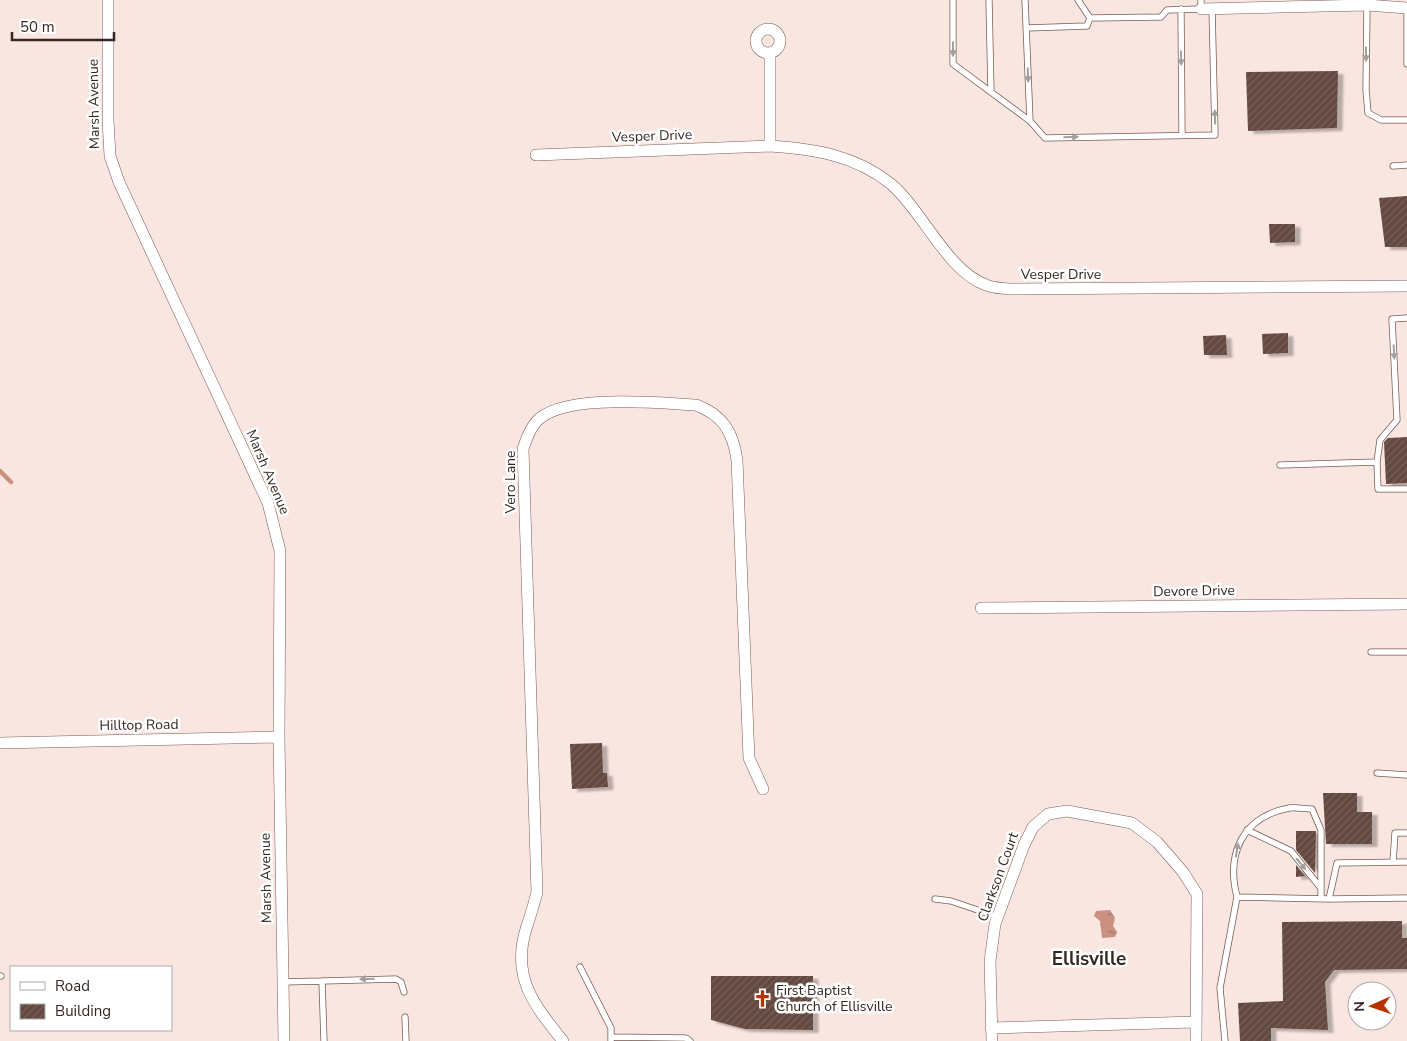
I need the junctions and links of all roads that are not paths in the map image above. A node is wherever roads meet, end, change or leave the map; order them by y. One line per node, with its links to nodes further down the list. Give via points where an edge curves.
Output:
1 (108, 0): 32 (street, Marsh Avenue, via 110,156 119,182 268,503 276,531 280,551)
2 (953, 0): 15 (lane, one-way to 15, via 953,64)
3 (989, 0): 15 (lane)
4 (1026, 0): 12 (lane)
5 (1078, 0): 11 (lane)
6 (1333, 3): 7 (street); 8 (street)
7 (1367, 5): 9 (street); 16 (lane, one-way to 16, via 1368,113 1381,120)
8 (1205, 6): 10 (lane); 18 (lane, one-way to 8, via 1215,135)
9 (1407, 8): 14 (lane)
10 (1181, 9): 11 (lane, via 1167,10 1161,17); 18 (lane, one-way to 18)
11 (1090, 18): 12 (lane, via 1087,26)
12 (1026, 28): 17 (lane, one-way to 17)
13 (770, 54): 19 (street)
14 (1407, 64)
15 (991, 92): 17 (lane)
16 (1407, 120)
17 (1030, 121): 18 (lane, one-way to 18, via 1045,138)
18 (1182, 135)
19 (770, 146): 20 (street, Vesper Drive); 23 (street, Vesper Drive, via 805,148 834,155 873,171 892,185 962,270 986,285 1008,289)
20 (536, 154)
21 (1407, 164): 22 (lane)
22 (1393, 166)
23 (1407, 286)
24 (1407, 318): 25 (lane, one-way to 25, via 1392,318 1397,420 1380,440)
25 (1377, 462): 26 (lane); 27 (lane, via 1378,489)
26 (1280, 465)
27 (1407, 489)
28 (1407, 604): 29 (street, Devore Drive)
29 (981, 608)
30 (1371, 652): 31 (lane)
31 (1407, 652)
32 (279, 738): 33 (street, Hilltop Road); 50 (street, Marsh Avenue)
33 (0, 743)
34 (1377, 774): 35 (lane)
35 (1407, 775)
36 (763, 789): 59 (street, Vero Lane, via 748,758 736,460 734,441 726,424 707,409 696,405 585,402 550,412 537,421 522,449 537,892 521,957 528,992 534,1004)
37 (1247, 830): 41 (lane, one-way to 41, via 1290,850); 41 (lane, via 1255,821 1290,808 1312,809 1321,830); 42 (lane, one-way to 37, via 1233,880 1239,840)
38 (1407, 833): 39 (lane, via 1395,833)
39 (1393, 862): 40 (lane); 46 (lane, via 1337,864)
40 (1407, 862)
41 (1320, 887): 45 (lane)
42 (1238, 897): 45 (lane); 63 (lane, via 1220,988)
43 (1407, 898): 46 (lane)
44 (935, 899): 47 (lane)
45 (1321, 899): 46 (lane)
46 (1329, 900)
47 (998, 917): 53 (street, Clarkson Court, via 1024,845 1033,827 1048,814 1067,811 1132,823 1156,842 1184,872 1197,894); 54 (street, Clarkson Court, via 990,961)
48 (580, 967): 55 (lane, via 610,1028)
49 (322, 981): 50 (lane); 51 (lane, one-way to 49, via 401,982 396,979); 57 (lane)
50 (283, 982): 56 (street, Marsh Avenue)
51 (404, 992)
52 (405, 1017): 58 (lane)
53 (1195, 1022): 54 (street); 62 (street, Clarkson Court)
54 (991, 1028): 61 (street, Clarkson Court)
55 (611, 1039): 60 (lane, via 686,1038)
56 (284, 1041)
57 (324, 1041)
58 (406, 1041)
59 (563, 1041)
60 (690, 1041)
61 (992, 1041)
62 (1196, 1041)
63 (1225, 1041)

